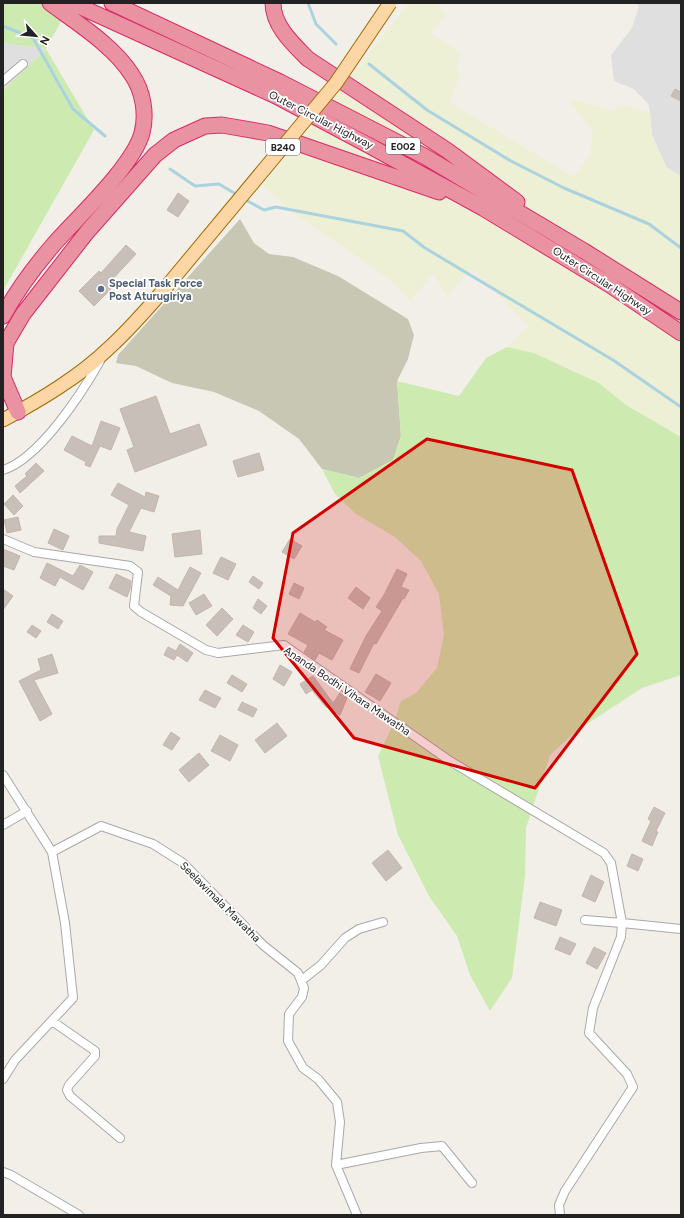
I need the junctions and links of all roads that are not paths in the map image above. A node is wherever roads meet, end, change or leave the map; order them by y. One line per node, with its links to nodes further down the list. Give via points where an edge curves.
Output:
1 (50, 3): 11 (highway, via 97,39 123,62 133,76 144,104 142,133 130,159 54,245 16,293)
2 (72, 3): 8 (highway, Outer Circular Highway / E002, via 276,96)
3 (112, 3): 9 (highway, Outer Circular Highway / E002, via 280,82 424,156)
4 (273, 3): 9 (highway, via 278,24 308,59 448,151)
5 (390, 3): 13 (main road, B240, bridge, via 336,83 168,286)
6 (23, 64): 7 (street)
7 (3, 81)
8 (483, 208): 12 (highway, Outer Circular Highway / E002, via 610,284); 14 (highway, via 268,133 222,125 205,126 174,140 155,155 87,232 23,314 6,343 4,376)
9 (584, 251): 10 (highway, Outer Circular Highway / E002)
10 (681, 312)
11 (3, 316)
12 (681, 333)
13 (104, 353): 14 (main road, B240, via 83,370); 16 (street, via 73,405 31,453)
14 (18, 412): 15 (main road, B240)
15 (3, 420)
16 (4, 471)
17 (3, 539): 24 (street, Ananda Bodhi Vihara Mawatha, via 34,552 130,566 138,572 134,606 206,650 218,653 284,645 450,761 604,853 611,863)
18 (3, 775): 19 (street)
19 (26, 811): 20 (street); 21 (street)
20 (3, 825)
21 (52, 852): 26 (street, Seelawimala Mawatha, via 101,826 152,844 183,863 263,945 298,973); 27 (street, via 65,923 73,998)
22 (585, 920): 24 (street)
23 (383, 922): 26 (street, via 344,938 321,965)
24 (622, 923): 25 (street); 35 (street, via 621,937 592,1008 589,1033 627,1074 633,1086 566,1191 559,1205)
25 (681, 929)
26 (302, 980): 30 (street, Seelawimala Mawatha, via 302,997 290,1014 288,1041 303,1068 318,1079 337,1102 340,1122)
27 (52, 1021): 28 (street, via 15,1060); 29 (street, via 95,1051 95,1056 68,1085 70,1096)
28 (3, 1079)
29 (120, 1138)
30 (336, 1165): 32 (street, via 442,1146); 34 (street)
31 (3, 1172): 33 (street)
32 (472, 1183)
33 (79, 1215)
34 (357, 1215)
35 (560, 1215)

